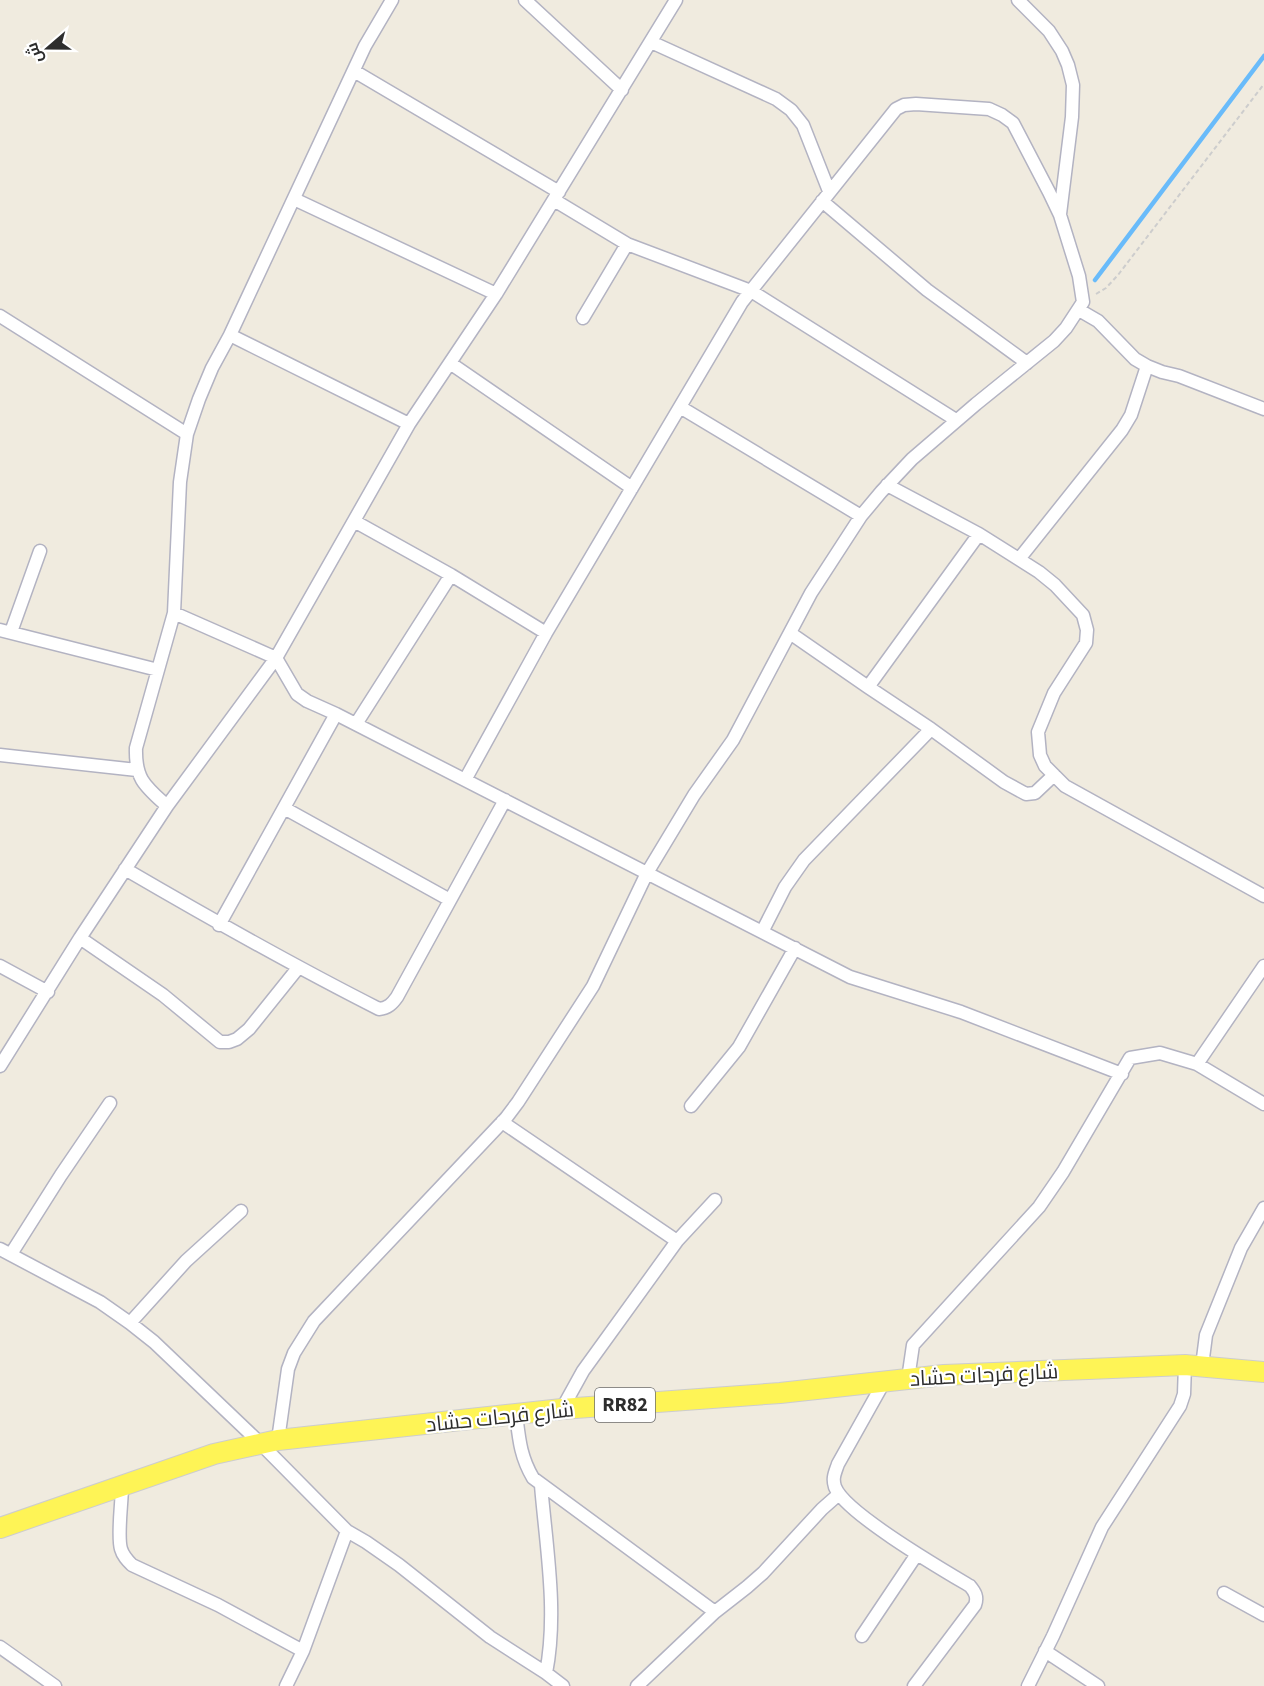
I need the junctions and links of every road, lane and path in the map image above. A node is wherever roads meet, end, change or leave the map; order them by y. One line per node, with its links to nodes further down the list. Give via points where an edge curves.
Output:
1 (392, 0): 6 (street)
2 (525, 0): 8 (street)
3 (676, 0): 5 (street)
4 (1018, 0): 12 (street, via 1049,31 1062,51 1073,85)
5 (651, 42): 8 (street); 10 (street, via 776,99 791,110 803,124)
6 (354, 71): 9 (street); 11 (street)
7 (1264, 84): 16 (path, via 1118,274)
8 (622, 90): 9 (street)
9 (557, 196): 13 (street); 15 (street)
10 (825, 196): 12 (street, via 896,109 916,104 988,109 1013,123); 14 (street); 21 (street, via 927,290)
11 (294, 199): 15 (street); 19 (street)
12 (1060, 215): 16 (street, via 1079,276)
13 (627, 244): 14 (street); 18 (street)
14 (751, 291): 23 (street); 25 (street)
15 (496, 294): 20 (street)
16 (1081, 306): 21 (street, via 1054,341); 22 (street)
17 (0, 316): 27 (street)
18 (583, 318)
19 (230, 335): 26 (street); 27 (street, via 212,368)
20 (450, 363): 26 (street); 29 (street)
21 (1027, 363): 25 (street)
22 (1147, 366): 24 (street); 34 (street, via 1122,430)
23 (680, 407): 29 (street); 30 (street)
24 (1264, 409)
25 (956, 420): 28 (street)
26 (409, 424): 31 (street)
27 (187, 434): 36 (street, via 180,482)
28 (887, 486): 30 (street); 32 (street)
29 (632, 488): 38 (street)
30 (861, 516): 39 (street)
31 (354, 521): 35 (street); 40 (street)
32 (979, 534): 34 (street); 42 (street)
33 (40, 551): 37 (street)
34 (1019, 560): 48 (street, via 1070,600 1083,615 1088,630 1086,643 1054,693 1038,732 1040,755)
35 (451, 575): 38 (street); 44 (street)
36 (174, 613): 40 (street); 41 (street)
37 (5, 631): 41 (street)
38 (546, 633): 49 (street)
39 (790, 633): 42 (street); 54 (street, via 733,740)
40 (276, 658): 43 (street, via 297,694); 51 (street)
41 (158, 670): 47 (street, via 136,748)
42 (868, 687): 45 (street)
43 (336, 714): 44 (street); 52 (street)
44 (356, 724): 49 (street)
45 (931, 729): 48 (street, via 1026,794 1035,793); 58 (street, via 804,860)
46 (2, 759): 47 (street)
47 (137, 770): 51 (street, via 147,787)
48 (1054, 775): 55 (street, via 1065,786)
49 (465, 780): 50 (street)
50 (505, 800): 54 (street); 56 (street)
51 (167, 806): 53 (street)
52 (284, 808): 56 (street); 57 (street)
53 (125, 869): 57 (street); 59 (street)
54 (647, 873): 58 (street); 71 (street, via 593,986)
55 (1264, 896)
56 (450, 900): 63 (street, via 397,997 386,1008 379,1009)
57 (219, 925): 63 (street)
58 (762, 932): 60 (street)
59 (80, 938): 63 (street, via 163,995 220,1042 237,1039 249,1029); 64 (street)
60 (795, 948): 67 (street, via 849,977 960,1012); 70 (street, via 739,1047)
61 (0, 966): 64 (street)
62 (1264, 966): 65 (street)
63 (298, 968)
64 (48, 992): 66 (street)
65 (1197, 1064): 67 (street, via 1160,1053 1130,1058); 69 (street)
66 (0, 1066)
67 (1122, 1074): 80 (street, via 1040,1207 913,1345)
68 (110, 1103): 76 (street)
69 (1264, 1104)
70 (691, 1106)
71 (502, 1122): 75 (street); 84 (street, via 308,1330 288,1369)
72 (715, 1200): 75 (street)
73 (1264, 1208): 78 (street, via 1241,1248)
74 (241, 1211): 77 (street, via 186,1261)
75 (677, 1241): 82 (street, via 583,1371)
76 (5, 1252): 77 (street, via 100,1302)
77 (130, 1323): 84 (street)
78 (1193, 1366): 79 (main road, شارع فرحات حشاد / RR82); 80 (main road, شارع فرحات حشاد / RR82); 97 (street, via 1180,1406 1102,1527)
79 (1264, 1372)
80 (908, 1379): 81 (main road, شارع فرحات حشاد / RR82)
81 (884, 1382): 82 (main road, شارع فرحات حشاد / RR82); 87 (street, via 833,1478)
82 (562, 1409): 83 (main road, شارع فرحات حشاد / RR82)
83 (516, 1414): 84 (main road, شارع فرحات حشاد / RR82); 85 (street, via 525,1464)
84 (269, 1441): 86 (main road, شارع فرحات حشاد / RR82, via 214,1454); 89 (street)
85 (541, 1485): 92 (street); 98 (street, via 551,1610)
86 (122, 1486): 88 (main road, شارع فرحات حشاد / RR82); 96 (street, via 120,1548 132,1565)
87 (839, 1494): 90 (street); 92 (street, via 763,1573)
88 (0, 1528)
89 (347, 1531): 96 (street); 98 (street, via 399,1565 490,1637)
90 (917, 1554): 94 (street); 103 (street, via 970,1586 977,1600)
91 (1224, 1593): 93 (street)
92 (715, 1612): 102 (street)
93 (1264, 1615)
94 (862, 1636)
95 (0, 1647): 99 (street)
96 (303, 1651): 100 (street)
97 (1045, 1651): 104 (street); 105 (street)
98 (546, 1672): 101 (street)
99 (55, 1686)
100 (286, 1686)
101 (563, 1686)
102 (637, 1686)
103 (914, 1686)
104 (1028, 1686)
105 (1098, 1686)

